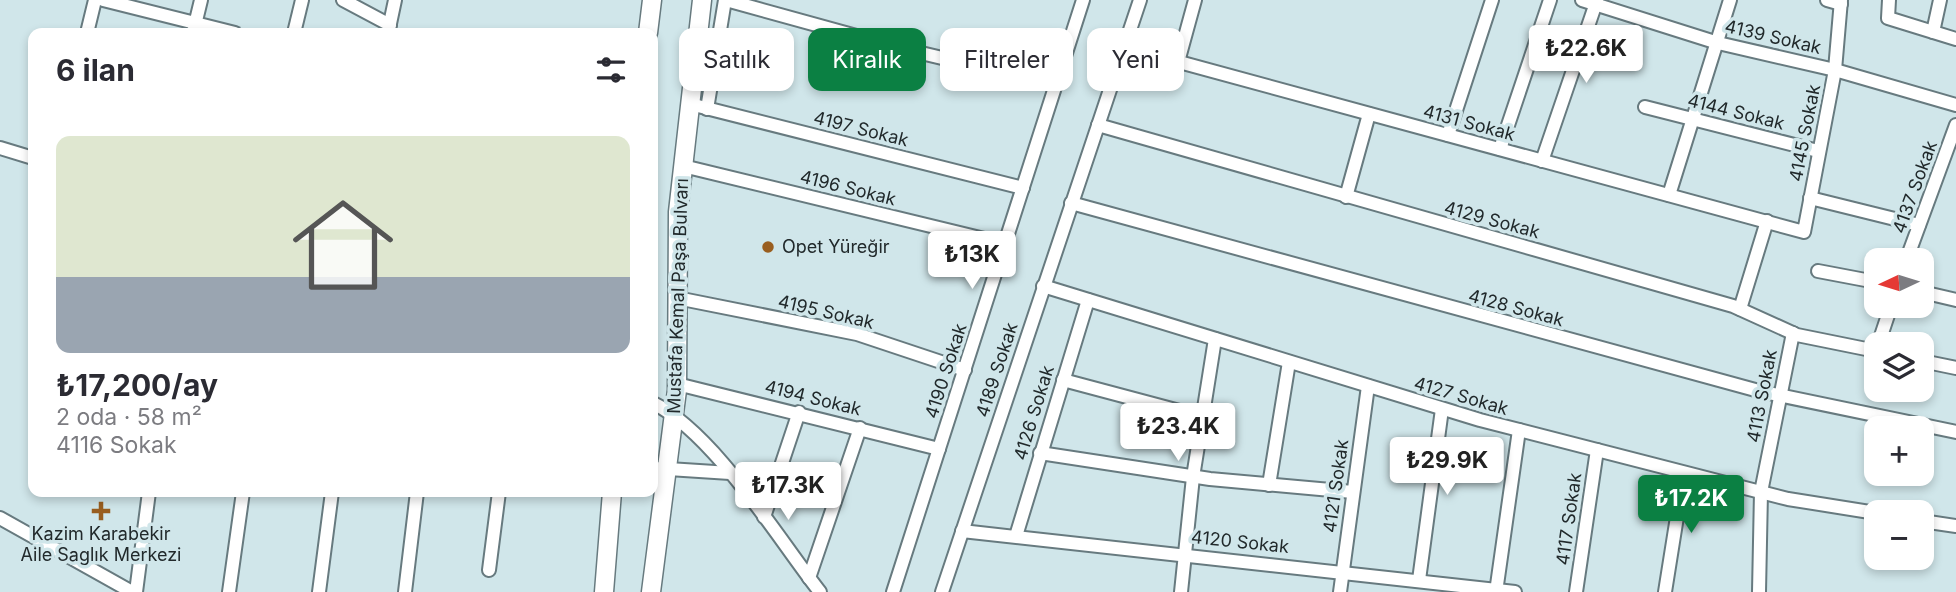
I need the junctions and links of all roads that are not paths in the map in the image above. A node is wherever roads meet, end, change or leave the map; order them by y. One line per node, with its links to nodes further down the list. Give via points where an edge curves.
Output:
1 (94, 0): 22 (street)
2 (103, 0): 23 (street)
3 (201, 0): 24 (street)
4 (302, 0): 25 (street)
5 (342, 0): 26 (street)
6 (395, 0): 27 (street)
7 (652, 0): 28 (main road)
8 (702, 0): 41 (main road, Mustafa Kemal Paşa Bulvarı)
9 (726, 0): 35 (street); 41 (street)
10 (1083, 0): 30 (street, 4190 Sokak)
11 (1140, 0): 29 (street, 4189 Sokak)
12 (1195, 0): 33 (street)
13 (1492, 0): 47 (street)
14 (1550, 0): 49 (street)
15 (1582, 0): 20 (street, 4139 Sokak)
16 (1730, 0): 34 (street)
17 (1827, 0): 21 (street)
18 (1889, 0): 31 (street, via 1888,18)
19 (1940, 0): 31 (street)
20 (1597, 2): 34 (street, 4139 Sokak); 53 (street)
21 (1841, 2): 37 (street, 4145 Sokak)
22 (88, 28)
23 (191, 28)
24 (194, 28)
25 (295, 28)
26 (387, 28)
27 (389, 28)
28 (649, 28)
29 (1130, 28)
30 (1073, 31)
31 (1933, 32): 32 (street)
32 (1956, 39)
33 (1184, 40)
34 (1718, 43): 37 (street, 4139 Sokak); 44 (street)
35 (940, 57)
36 (1184, 64): 43 (street, 4131 Sokak)
37 (1835, 70): 40 (street, 4139 Sokak); 50 (street, 4145 Sokak)
38 (1054, 91): 55 (street, 4190 Sokak)
39 (1109, 91): 45 (street, 4189 Sokak)
40 (1956, 105)
41 (699, 106): 54 (main road, Mustafa Kemal Paşa Bulvarı); 55 (street, 4197 Sokak)
42 (1645, 107): 44 (street, 4144 Sokak)
43 (1368, 114): 47 (street, 4131 Sokak); 57 (street)
44 (1693, 119): 50 (street, 4144 Sokak); 56 (street)
45 (1098, 125): 57 (street, 4129 Sokak); 59 (street, 4189 Sokak)
46 (1956, 125): 51 (street, 4137 Sokak)
47 (1448, 135): 49 (street, 4131 Sokak)
48 (0, 148): 52 (street)
49 (1500, 149): 53 (street, 4131 Sokak)
50 (1818, 151): 58 (street, 4145 Sokak)
51 (1952, 152): 61 (street, 4137 Sokak)
52 (28, 156)
53 (1542, 161): 56 (street, 4131 Sokak)
54 (683, 166): 63 (street, 4196 Sokak); 69 (main road, Mustafa Kemal Paşa Bulvarı)
55 (1023, 188): 63 (street, 4190 Sokak)
56 (1669, 195): 60 (street, 4131 Sokak)
57 (1346, 197): 72 (street, 4129 Sokak)
58 (1810, 198): 61 (street); 62 (street, 4145 Sokak)
59 (1071, 203): 67 (street, 4189 Sokak); 83 (street, 4128 Sokak)
60 (1767, 221): 62 (street, 4131 Sokak); 72 (street)
61 (1919, 225): 64 (street, 4137 Sokak)
62 (1804, 232)
63 (1005, 244): 79 (street, 4190 Sokak)
64 (1911, 248)
65 (1818, 271): 66 (street)
66 (1864, 280)
67 (1043, 286): 70 (street, 4127 Sokak); 113 (street, 4189 Sokak)
68 (1934, 295): 71 (street)
69 (677, 298): 79 (street, 4195 Sokak, via 857,334); 81 (main road, Mustafa Kemal Paşa Bulvarı)
70 (1088, 300): 74 (street, 4127 Sokak); 80 (street, 4126 Sokak)
71 (1956, 300)
72 (1740, 309): 73 (street, 4129 Sokak)
73 (1793, 333): 75 (street, 4129 Sokak); 83 (street, 4113 Sokak)
74 (1215, 339): 76 (street, 4127 Sokak); 88 (street)
75 (1864, 348)
76 (1289, 362): 82 (street, 4127 Sokak); 99 (street)
77 (1934, 363): 78 (street)
78 (1956, 368)
79 (965, 370): 92 (street, 4190 Sokak)
80 (1063, 380): 88 (street); 94 (street, 4126 Sokak)
81 (677, 384): 86 (street, 4194 Sokak); 87 (main road, Mustafa Kemal Paşa Bulvarı)
82 (1368, 386): 85 (street, 4127 Sokak); 100 (street, 4121 Sokak)
83 (1778, 396): 91 (street, 4128 Sokak); 101 (street, 4113 Sokak)
84 (658, 405): 87 (street)
85 (1442, 409): 90 (street, 4127 Sokak); 119 (street)
86 (799, 412): 89 (street, 4194 Sokak); 109 (street)
87 (674, 415): 95 (main road, Mustafa Kemal Paşa Bulvarı); 96 (street)
88 (1202, 417): 98 (street)
89 (860, 428): 92 (street, 4194 Sokak); 118 (street)
90 (1519, 430): 93 (street, 4127 Sokak); 120 (street)
91 (1956, 432)
92 (939, 449): 128 (street, 4190 Sokak)
93 (1597, 450): 97 (street, 4127 Sokak); 133 (street, 4117 Sokak)
94 (1040, 453): 98 (street); 114 (street, 4126 Sokak)
95 (661, 469): 96 (street); 126 (main road, Mustafa Kemal Paşa Bulvarı)
96 (730, 473): 109 (street)
97 (1684, 473): 101 (street, 4127 Sokak); 134 (street)
98 (1193, 477): 99 (street); 115 (street)
99 (1269, 485): 100 (street)
100 (1353, 492): 117 (street, 4121 Sokak)
101 (1761, 492): 108 (street, 4127 Sokak); 135 (street, 4113 Sokak)
102 (148, 497): 121 (street)
103 (242, 497): 122 (street)
104 (331, 497): 123 (street)
105 (416, 497): 124 (street)
106 (498, 497): 116 (street)
107 (612, 497): 125 (main road)
108 (1864, 511)
109 (764, 517): 118 (street)
110 (0, 519): 121 (street)
111 (1934, 523): 112 (street)
112 (1956, 526)
113 (962, 531): 114 (street, 4120 Sokak); 129 (street, 4189 Sokak)
114 (1016, 536): 115 (street, 4120 Sokak)
115 (1185, 554): 117 (street, 4120 Sokak); 130 (street)
116 (489, 570)
117 (1342, 571): 119 (street, 4120 Sokak); 131 (street, 4121 Sokak)
118 (809, 578): 127 (street)
119 (1419, 580): 120 (street, 4120 Sokak)
120 (1496, 591): 132 (street, 4120 Sokak)
121 (134, 592)
122 (229, 592)
123 (319, 592)
124 (405, 592)
125 (604, 592)
126 (651, 592)
127 (820, 592)
128 (893, 592)
129 (942, 592)
130 (1181, 592)
131 (1340, 592)
132 (1515, 592)
133 (1576, 592)
134 (1665, 592)
135 (1759, 592)

